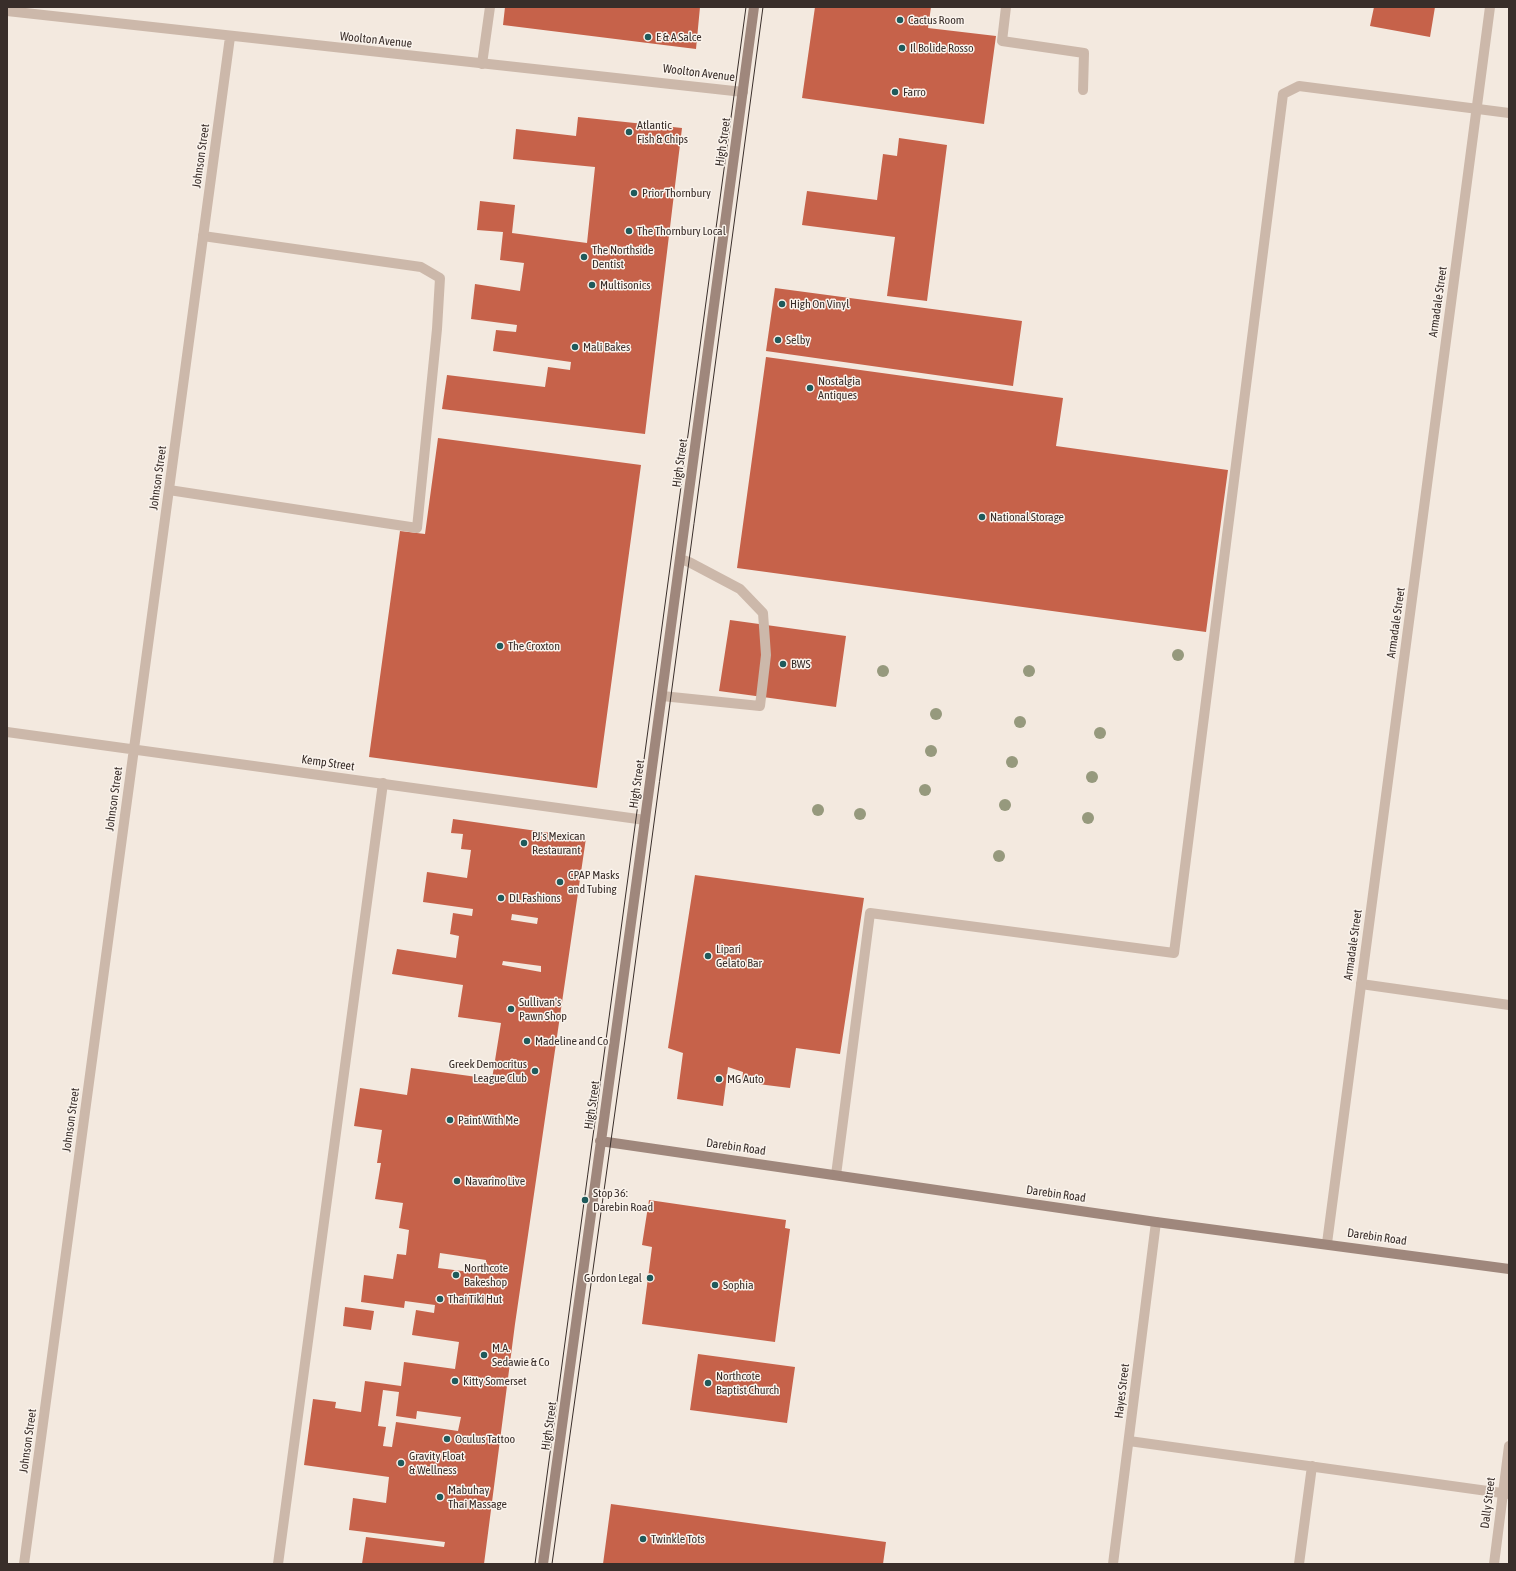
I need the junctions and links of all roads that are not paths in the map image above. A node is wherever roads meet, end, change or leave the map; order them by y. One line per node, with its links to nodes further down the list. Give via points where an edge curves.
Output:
1 (490, 7): 7 (street)
2 (754, 7): 9 (main road, High Street)
3 (1006, 7): 8 (street, via 1002,41 1084,53)
4 (1490, 7): 10 (street, Armadale Street)
5 (7, 11): 6 (street, Woolton Avenue)
6 (230, 37): 7 (street, Woolton Avenue); 12 (street, Johnson Street)
7 (482, 64): 9 (street, Woolton Avenue)
8 (1083, 90)
9 (743, 92): 14 (main road, High Street)
10 (1477, 109): 11 (street); 20 (street, Armadale Street); 23 (street, via 1299,86 1283,94 1174,953 870,913)
11 (1509, 113)
12 (203, 236): 13 (street, Johnson Street); 13 (street, via 421,267 440,278 418,528)
13 (169, 490): 17 (street, Johnson Street)
14 (680, 559): 15 (main road, High Street); 15 (street, via 740,588 763,612 766,655 760,706)
15 (662, 696): 19 (main road, High Street)
16 (7, 732): 17 (street, Kemp Street)
17 (134, 750): 18 (street, Kemp Street); 31 (street, Johnson Street)
18 (383, 784): 19 (street, Kemp Street); 32 (street)
19 (645, 820): 22 (main road, High Street)
20 (1361, 984): 21 (street); 25 (street, Armadale Street)
21 (1509, 1005)
22 (600, 1141): 23 (main road, Darebin Road); 33 (main road, High Street)
23 (836, 1175): 24 (main road, Darebin Road)
24 (1156, 1222): 25 (main road, Darebin Road); 27 (street, Hayes Street)
25 (1327, 1243): 26 (main road, Darebin Road)
26 (1509, 1269)
27 (1129, 1440): 29 (street); 34 (street, Hayes Street)
28 (1509, 1446): 30 (street, Dally Street)
29 (1312, 1466): 30 (street); 35 (street)
30 (1506, 1494): 36 (street, Dally Street)
31 (24, 1564)
32 (278, 1564)
33 (543, 1564)
34 (1113, 1564)
35 (1299, 1564)
36 (1494, 1564)

